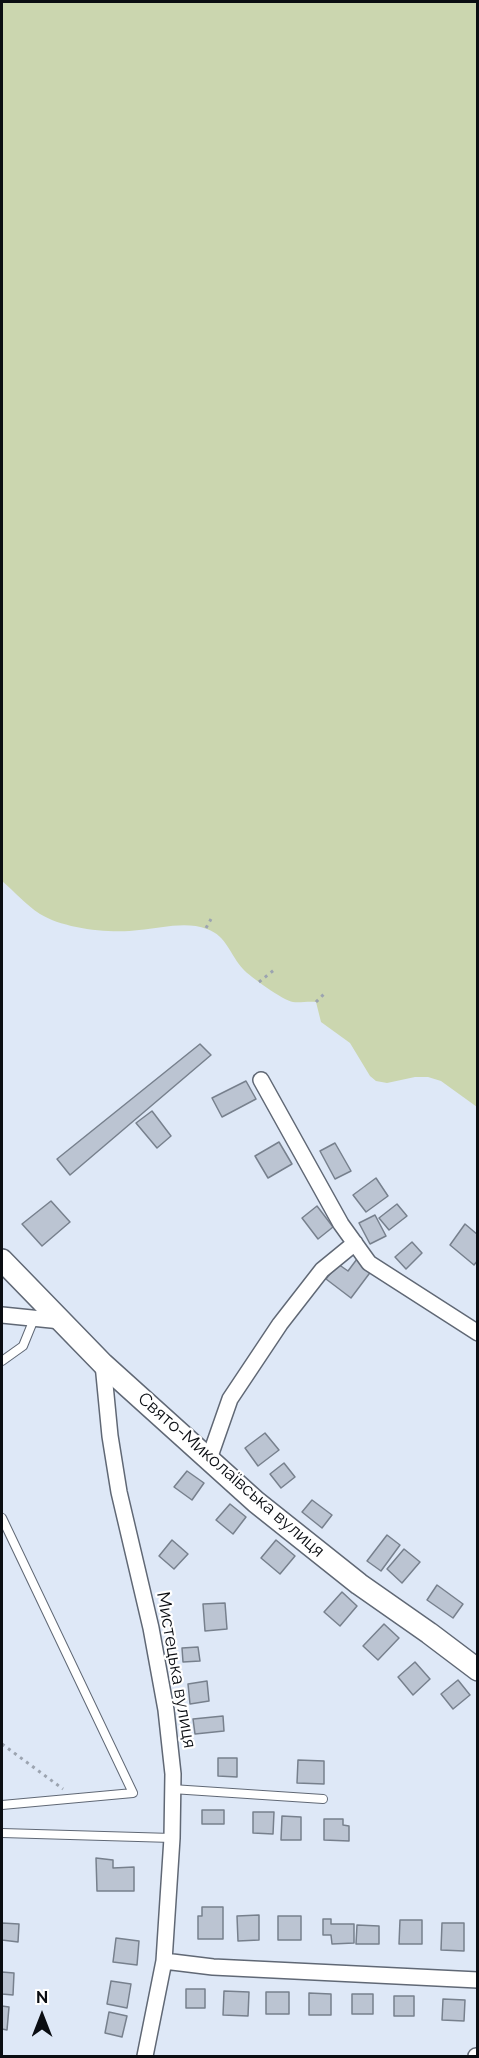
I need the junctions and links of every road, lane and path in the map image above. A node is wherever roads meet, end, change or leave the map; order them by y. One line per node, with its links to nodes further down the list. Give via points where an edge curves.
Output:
1 (212, 919): 2 (path)
2 (206, 928)
3 (274, 970): 4 (path)
4 (259, 982)
5 (324, 994): 6 (path)
6 (316, 1002)
7 (261, 1080): 8 (street)
8 (355, 1244): 13 (street, via 369,1263); 16 (street, via 322,1270 268,1342 230,1399)
9 (2, 1260): 12 (street, Свято-Миколаївська вулиця)
10 (2, 1315): 11 (street)
11 (34, 1318): 12 (street); 14 (lane, via 23,1346)
12 (61, 1322): 15 (street, Свято-Миколаївська вулиця)
13 (477, 1333)
14 (2, 1361)
15 (104, 1364): 16 (street, Свято-Миколаївська вулиця); 20 (street, Мистецька вулиця, via 120,1492 166,1710)
16 (209, 1459): 18 (street, Свято-Миколаївська вулиця, via 256,1502 360,1584)
17 (2, 1518): 21 (lane, via 133,1793)
18 (477, 1670)
19 (2, 1744): 21 (path)
20 (172, 1789): 22 (lane); 25 (street, Мистецька вулиця)
21 (76, 1798): 23 (lane)
22 (323, 1799)
23 (2, 1805)
24 (2, 1833): 25 (lane)
25 (172, 1838): 26 (street, Мистецька вулиця)
26 (164, 1961): 27 (street, via 213,1967); 28 (street, Мистецька вулиця)
27 (477, 1980)
28 (145, 2056)

